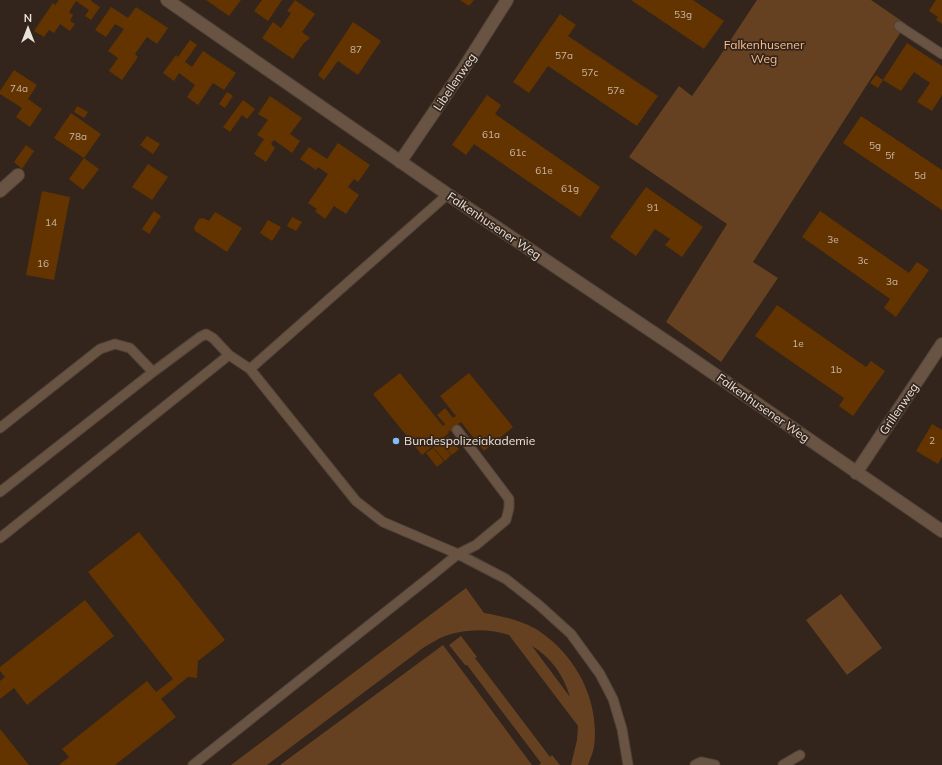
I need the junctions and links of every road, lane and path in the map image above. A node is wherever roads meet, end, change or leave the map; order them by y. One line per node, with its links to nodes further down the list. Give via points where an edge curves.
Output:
1 (168, 0): 5 (street, Falkenhusener Weg)
2 (507, 0): 5 (street, Libellenweg)
3 (899, 26): 4 (lane)
4 (942, 54)
5 (400, 162): 8 (street, Falkenhusener Weg)
6 (18, 175): 7 (street)
7 (0, 192)
8 (447, 194): 11 (lane); 15 (street, Falkenhusener Weg, via 675,347)
9 (942, 344): 15 (street, Grillenweg)
10 (229, 355): 11 (lane); 12 (lane, via 206,334); 18 (lane)
11 (250, 369): 19 (lane, via 356,501 383,522)
12 (153, 372): 13 (lane, via 130,348 115,344 100,348); 16 (lane)
13 (0, 428)
14 (457, 430): 19 (lane, via 509,499 506,520 476,545)
15 (856, 473): 17 (street, Falkenhusener Weg)
16 (0, 492)
17 (942, 531)
18 (0, 538)
19 (458, 554): 21 (lane); 22 (lane, via 506,579 571,634 600,674 613,699 622,729)
20 (800, 755): 25 (lane)
21 (193, 765)
22 (628, 765)
23 (695, 765): 24 (lane, via 701,762)
24 (715, 765)
25 (783, 765)

